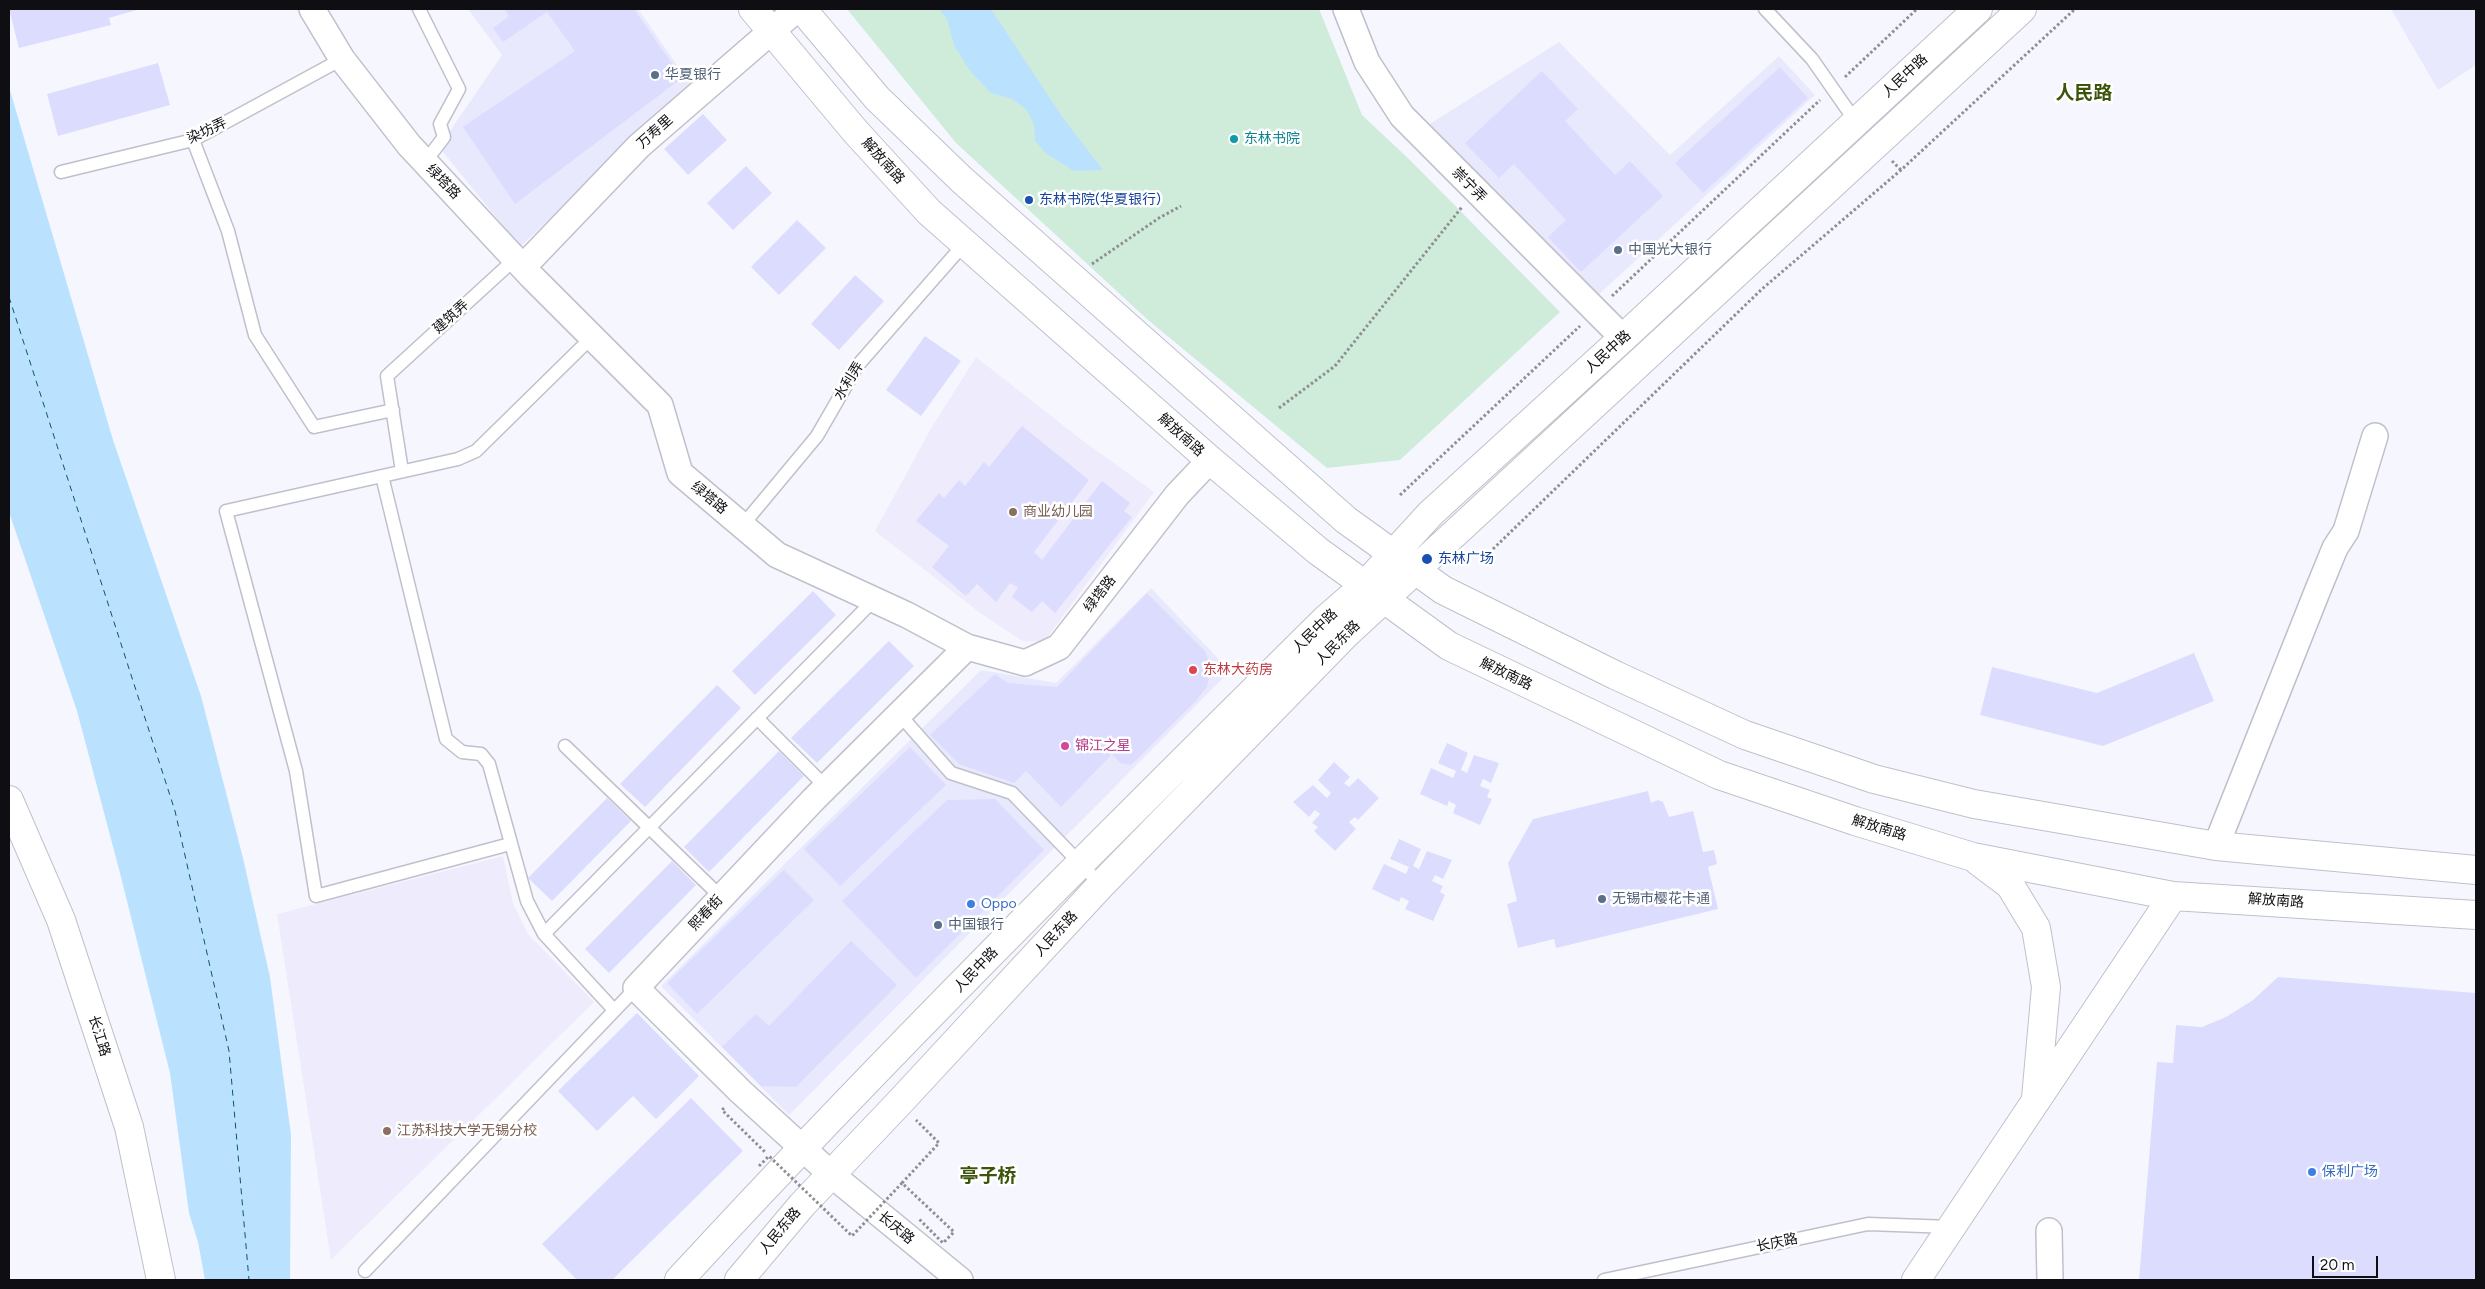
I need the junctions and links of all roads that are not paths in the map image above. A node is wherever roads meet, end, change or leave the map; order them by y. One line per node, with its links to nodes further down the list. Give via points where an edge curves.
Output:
1 (312, 9): 11 (street, 绿塔路)
2 (419, 9): 14 (lane, via 459,89 440,124 444,137)
3 (753, 9): 10 (main road, 解放南路)
4 (797, 9): 10 (street, 万寿里)
5 (802, 9): 26 (main road, via 877,98 962,180 1346,520)
6 (1346, 9): 19 (street, 崇宁弄, via 1367,62 1402,116)
7 (1765, 9): 12 (lane, via 1812,59)
8 (1978, 9): 12 (main road, 人民中路)
9 (2022, 9): 27 (main road, 人民中路)
10 (770, 32): 16 (main road, 解放南路, via 929,212); 17 (street, 万寿里, via 639,146)
11 (342, 59): 13 (lane, 染坊弄); 14 (street, 绿塔路)
12 (1856, 122): 19 (main road, 人民中路)
13 (194, 140): 15 (lane, 染坊弄); 20 (lane, via 228,231 255,335 314,427)
14 (425, 162): 17 (street, 绿塔路)
15 (61, 172)
16 (965, 243): 22 (main road, 解放南路); 25 (lane, 水利弄, via 858,365 816,436)
17 (520, 262): 18 (street, 绿塔路); 20 (lane, 建筑弄, via 387,376)
18 (592, 337): 23 (lane, via 476,451 458,459); 25 (street, 绿塔路, via 660,405 680,473)
19 (1623, 338): 26 (main road, 人民中路, via 1431,513)
20 (393, 410): 23 (lane)
21 (2375, 436): 38 (street, via 2346,531 2316,592)
22 (1210, 460): 28 (main road, 解放南路, via 1318,551); 30 (street, 绿塔路, via 1176,495 1060,647 1025,663)
23 (402, 471): 24 (lane)
24 (382, 476): 37 (lane, via 446,739 462,752 480,754 489,764); 37 (lane, via 226,511 296,771 316,896)
25 (742, 526): 29 (street, 绿塔路, via 776,554)
26 (1395, 554): 27 (main road); 28 (main road, 人民中路)
27 (1416, 570): 28 (main road, 人民中路); 38 (main road, via 1443,590 1615,675 1754,738 1874,779 1974,804)
28 (1375, 592): 39 (main road, 解放南路, via 1449,646 1719,775); 40 (main road, 人民中路, via 1327,618); 42 (main road, 人民东路, via 1346,634)
29 (874, 600): 30 (street, 绿塔路); 32 (lane)
30 (967, 647): 31 (street, 熙春街)
31 (900, 715): 34 (street, 熙春街); 40 (lane, via 951,772 1012,793)
32 (757, 718): 34 (lane); 36 (lane)
33 (565, 746): 36 (lane)
34 (826, 787): 44 (street, 熙春街)
35 (9, 800): 55 (main road, 长江路, via 61,920 128,1127)
36 (650, 827): 44 (lane); 46 (lane)
37 (510, 844): 46 (lane, via 527,900)
38 (2216, 846): 41 (main road)
39 (1973, 857): 43 (main road, 解放南路); 49 (main road, via 2010,885 2036,928 2046,987)
40 (1080, 864): 42 (lane); 50 (main road, 人民中路)
41 (2476, 870)
42 (1100, 885): 51 (main road, 人民东路)
43 (2173, 896): 45 (main road, 解放南路); 49 (main road)
44 (721, 897): 47 (street, 熙春街)
45 (2476, 916)
46 (544, 934): 48 (lane)
47 (636, 988): 48 (lane); 50 (street)
48 (614, 1010): 54 (lane)
49 (2035, 1103): 52 (main road)
50 (802, 1148): 51 (street); 56 (main road, 人民中路)
51 (832, 1175): 57 (main road, 人民东路, via 802,1205); 58 (street, 长庆路)
52 (1952, 1227): 59 (lane, 长庆路, via 1868,1224); 60 (main road)
53 (2048, 1231): 61 (street)
54 (365, 1271)
55 (161, 1280)
56 (679, 1280)
57 (739, 1280)
58 (960, 1280)
59 (1604, 1280)
60 (1916, 1280)
61 (2050, 1280)

